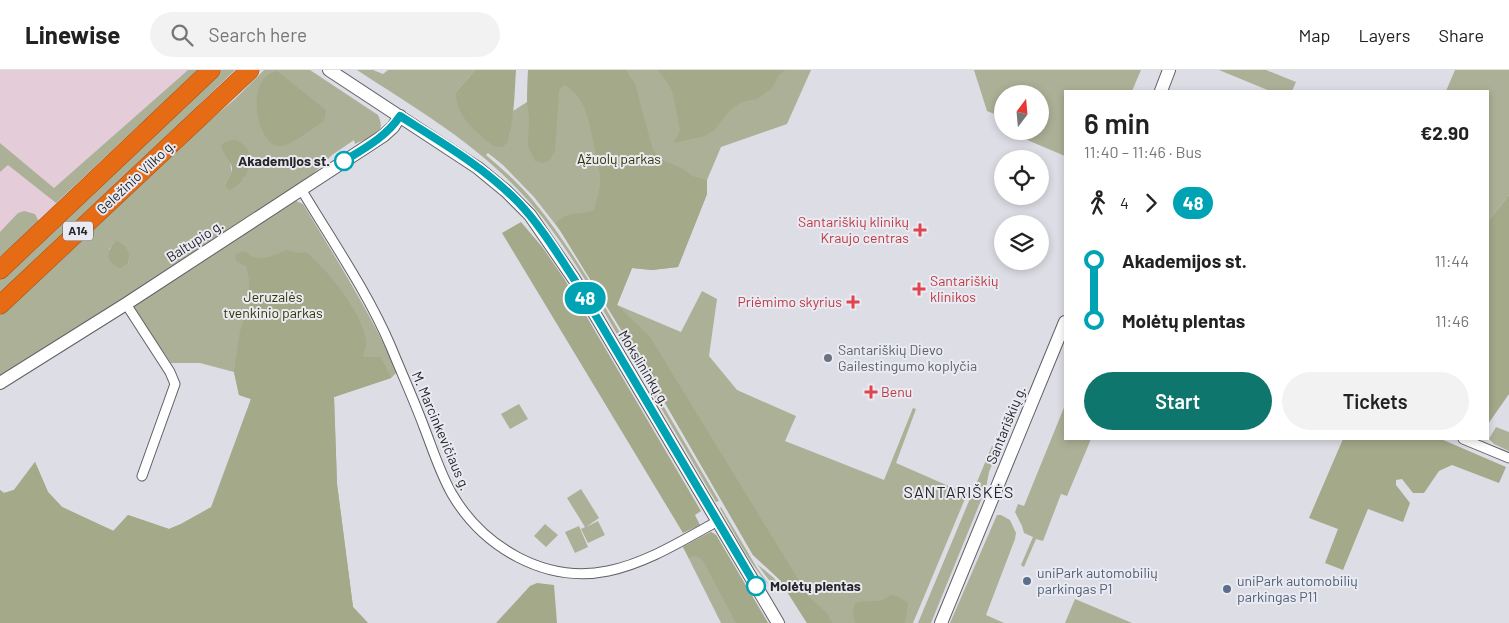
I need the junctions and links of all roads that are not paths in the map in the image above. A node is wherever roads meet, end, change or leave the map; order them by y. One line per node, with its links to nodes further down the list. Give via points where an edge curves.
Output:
1 (211, 70): 8 (highway, Geležinio Vilko g. / A14)
2 (250, 70): 10 (highway, Geležinio Vilko g. / A14)
3 (329, 70): 6 (main road, Mokslininkų g.)
4 (1169, 70): 5 (main road)
5 (1160, 90)
6 (400, 116): 7 (main road, Baltupio g., via 383,136); 16 (main road, Mokslininkų g., via 478,168 530,216 574,279)
7 (301, 189): 9 (main road, Baltupio g.); 16 (street, M. Marcinkevičiaus g., via 374,311 450,492 476,528 488,538 517,558 533,564 565,572 594,573 638,562)
8 (0, 270)
9 (126, 304): 12 (main road, Baltupio g.); 15 (street, via 175,384)
10 (0, 305)
11 (1064, 324): 18 (main road, Santariškių g.)
12 (0, 382)
13 (1465, 440): 14 (street)
14 (1509, 458)
15 (142, 476)
16 (718, 521): 17 (main road, Mokslininkų g.)
17 (778, 623)
18 (941, 623)

